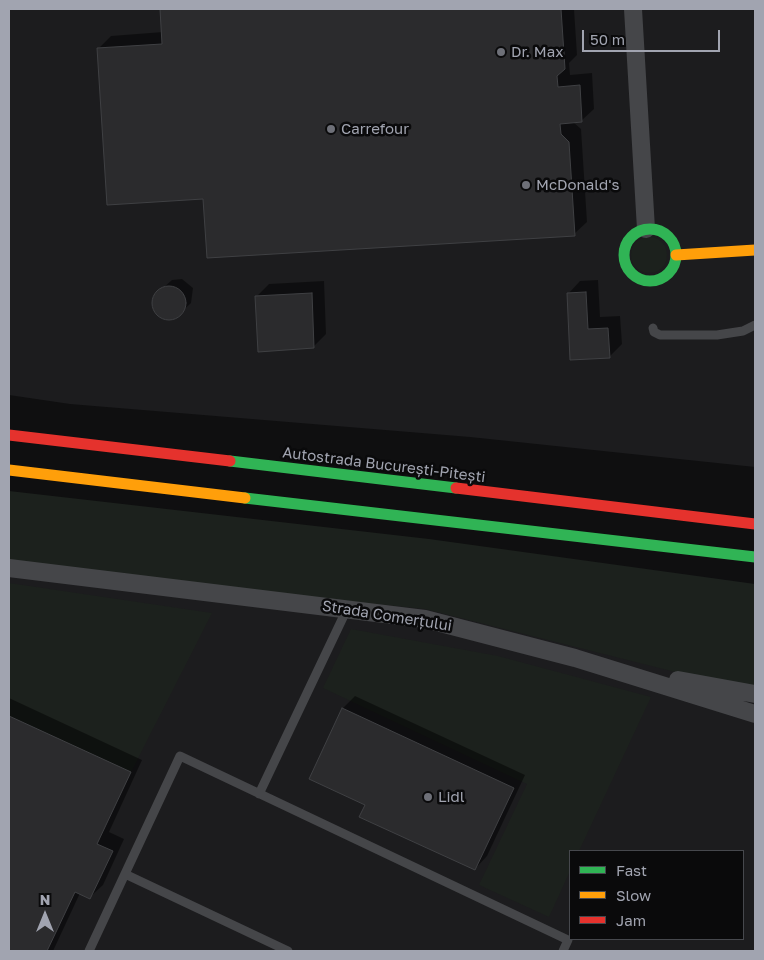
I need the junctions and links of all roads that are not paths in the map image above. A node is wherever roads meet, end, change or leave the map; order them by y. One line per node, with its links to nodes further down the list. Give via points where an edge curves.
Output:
1 (633, 9): 2 (street)
2 (646, 229): 4 (main road, via 664,234); 4 (main road, via 630,239 624,252 626,265 636,277 651,282 659,280 672,270)
3 (755, 250): 4 (main road)
4 (676, 254)
5 (755, 325): 6 (lane, via 717,335 660,335)
6 (653, 328)
7 (9, 435): 10 (main road, Autostrada București-Pitești)
8 (9, 470): 12 (main road)
9 (559, 488): 10 (main road)
10 (502, 494): 11 (main road, Autostrada București-Pitești)
11 (755, 524)
12 (499, 527): 13 (main road, via 565,537); 14 (main road)
13 (631, 554)
14 (755, 558)
15 (9, 568): 16 (street, Strada Comerțului)
16 (347, 608): 17 (street, Strada Comerțului, via 425,619); 20 (lane)
17 (575, 658): 18 (street); 19 (street, Strada Comerțului)
18 (755, 694)
19 (755, 714)
20 (259, 794): 21 (lane, via 180,756); 24 (lane, via 568,940)
21 (125, 874): 22 (lane); 23 (lane)
22 (89, 951)
23 (288, 951)
24 (563, 951)

